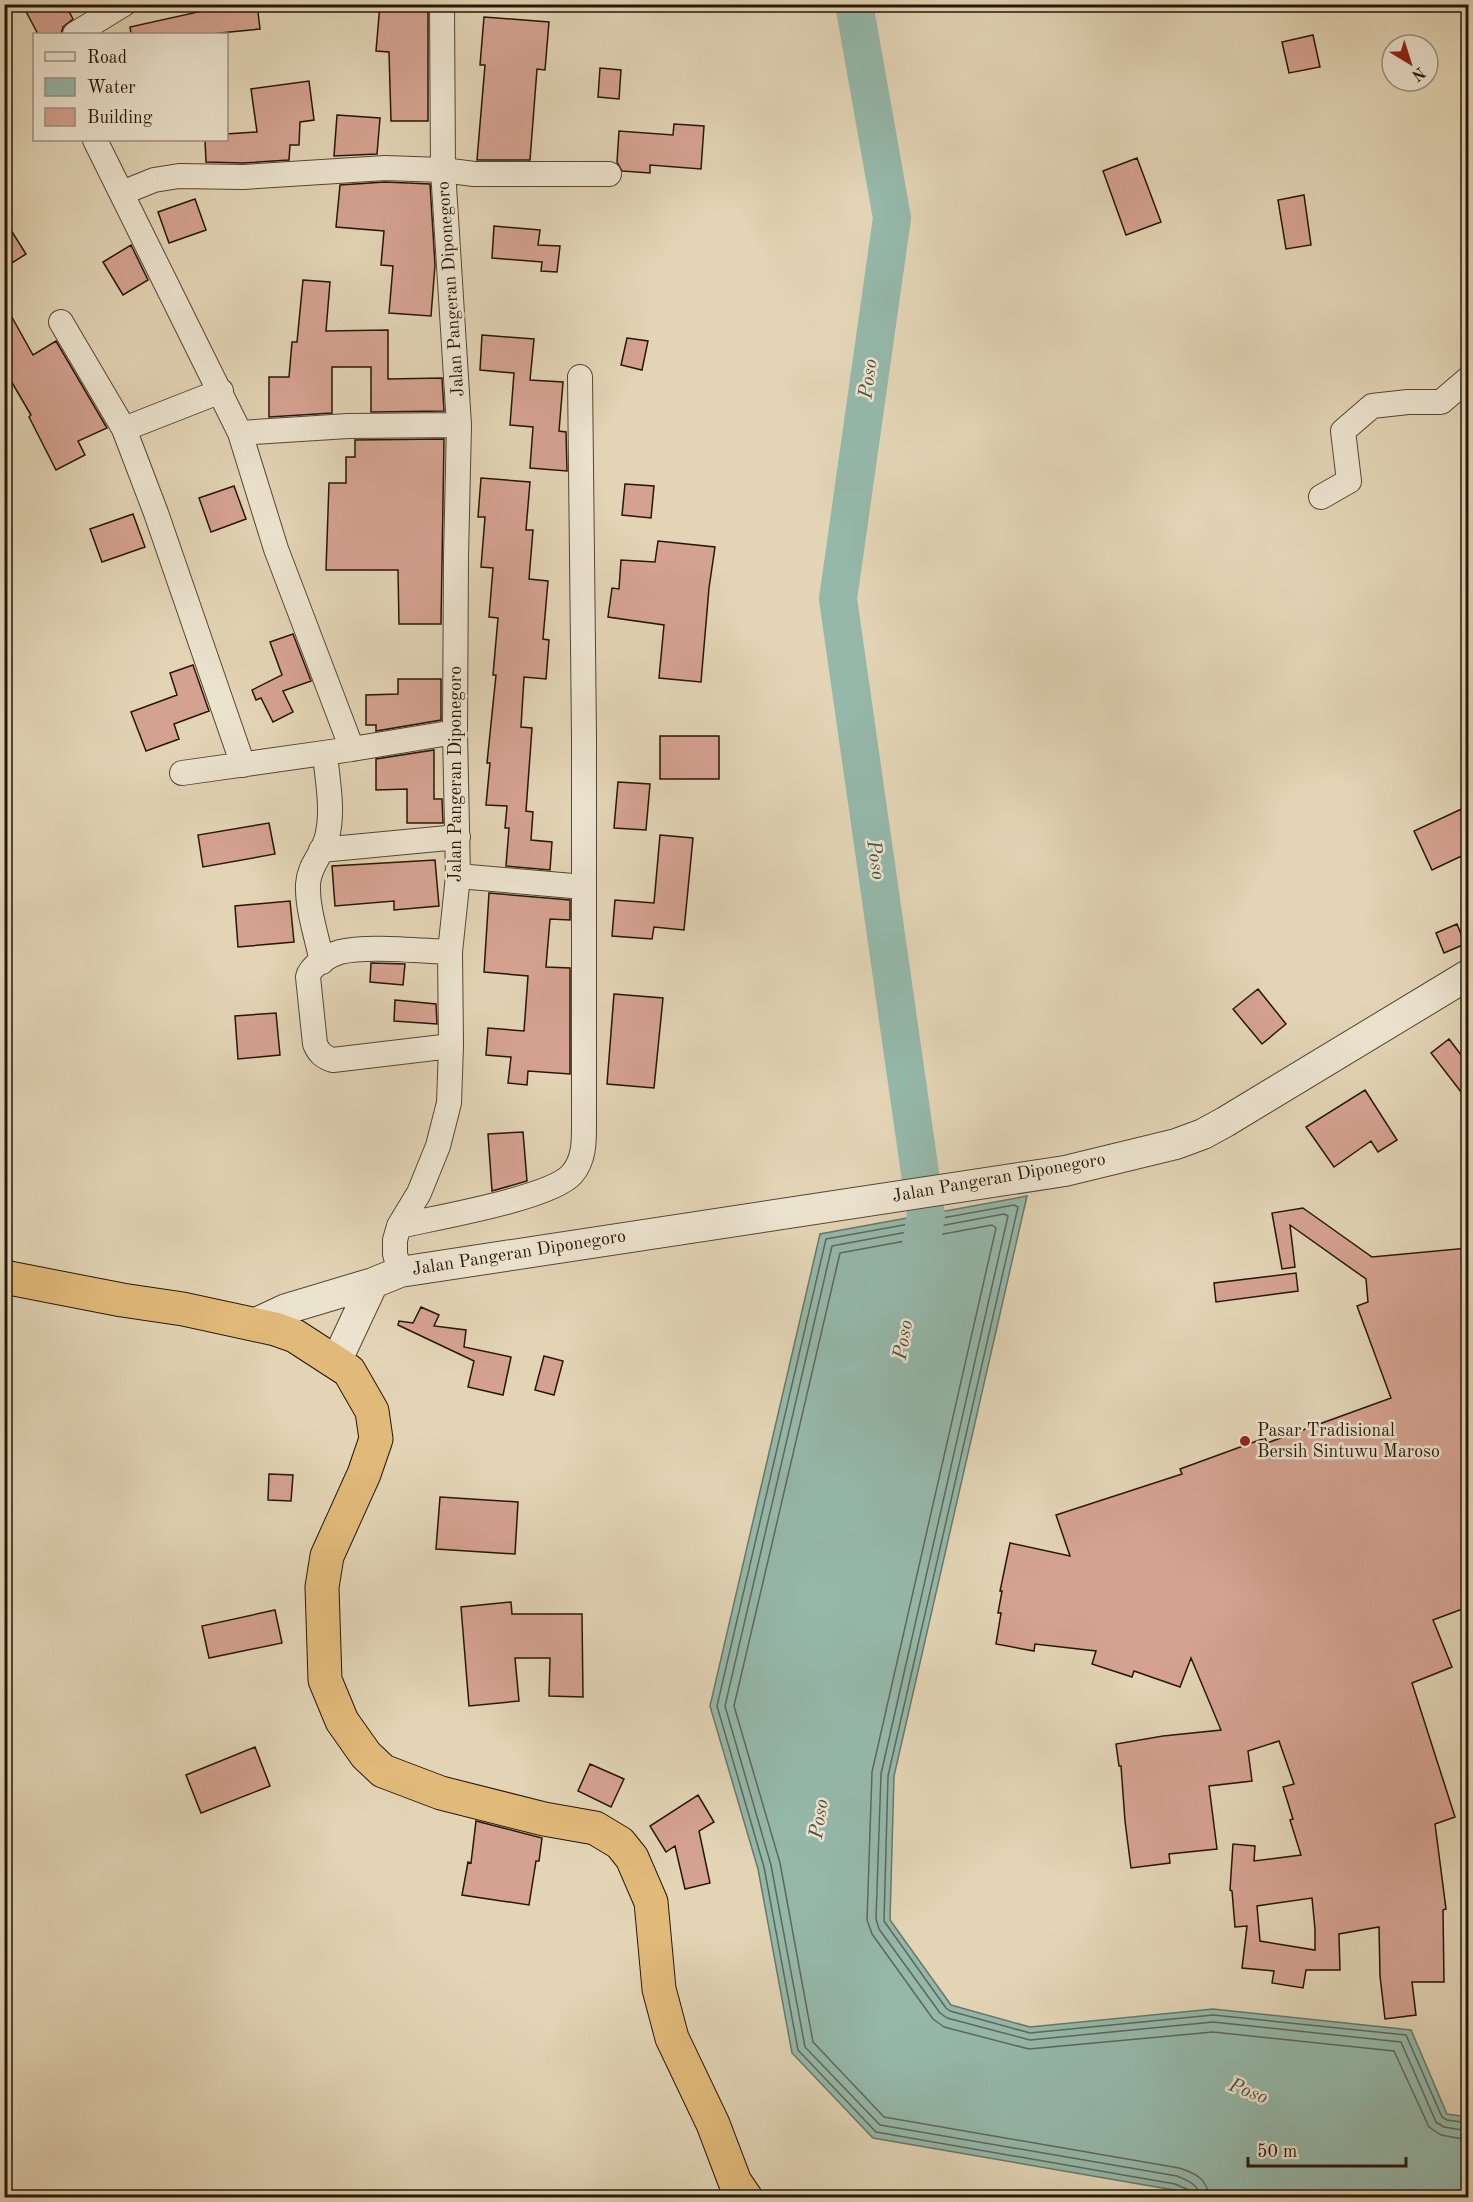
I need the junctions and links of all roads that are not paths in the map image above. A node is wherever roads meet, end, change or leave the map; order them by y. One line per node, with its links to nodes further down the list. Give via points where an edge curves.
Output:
1 (124, 4): 3 (street)
2 (442, 4): 5 (street, Jalan Pangeran Diponegoro)
3 (77, 33)
4 (96, 141): 7 (street)
5 (443, 170): 6 (street, via 474,174); 7 (street, via 385,168 243,177 179,176 154,180); 12 (street, Jalan Pangeran Diponegoro)
6 (609, 174)
7 (122, 193): 11 (street)
8 (61, 322): 13 (street)
9 (580, 377): 24 (street)
10 (1468, 379): 15 (street, via 1441,402 1372,406 1343,431 1349,481)
11 (221, 391): 13 (street); 14 (street)
12 (459, 425): 14 (street, via 348,426); 16 (street, Jalan Pangeran Diponegoro)
13 (123, 429): 19 (street)
14 (240, 433): 17 (street, via 276,549)
15 (1321, 497)
16 (455, 732): 17 (street); 21 (street, Jalan Pangeran Diponegoro)
17 (352, 749): 18 (street)
18 (325, 753): 19 (street); 22 (street, via 330,808 327,837)
19 (243, 765): 20 (street)
20 (182, 773)
21 (458, 837): 22 (street); 23 (street, Jalan Pangeran Diponegoro)
22 (321, 850): 26 (street, via 308,881)
23 (458, 876): 24 (street); 25 (street, Jalan Pangeran Diponegoro)
24 (584, 887): 29 (street, via 584,1143 579,1165 559,1185 499,1204)
25 (450, 952): 26 (street, via 361,949 340,952); 28 (street, Jalan Pangeran Diponegoro)
26 (322, 962): 28 (street, via 312,968 308,977 315,1044 324,1057 333,1060)
27 (1468, 975): 30 (street, Jalan Pangeran Diponegoro, via 1203,1134 1176,1144 1065,1171)
28 (451, 1046): 29 (street, Jalan Pangeran Diponegoro, via 449,1103 438,1146 419,1193)
29 (399, 1226): 30 (street, Jalan Pangeran Diponegoro, via 395,1254)
30 (400, 1272): 32 (street)
31 (4, 1277): 33 (highway)
32 (373, 1283): 33 (street, via 286,1309); 34 (street)
33 (254, 1324): 34 (highway, via 295,1336)
34 (336, 1362): 35 (highway, via 349,1371 367,1399 376,1439 327,1557 322,1587 325,1680 342,1720 366,1755 383,1771 441,1793 595,1828 620,1843 632,1858 651,1902 659,1989 672,2038 713,2124 735,2182)
35 (746, 2198)

